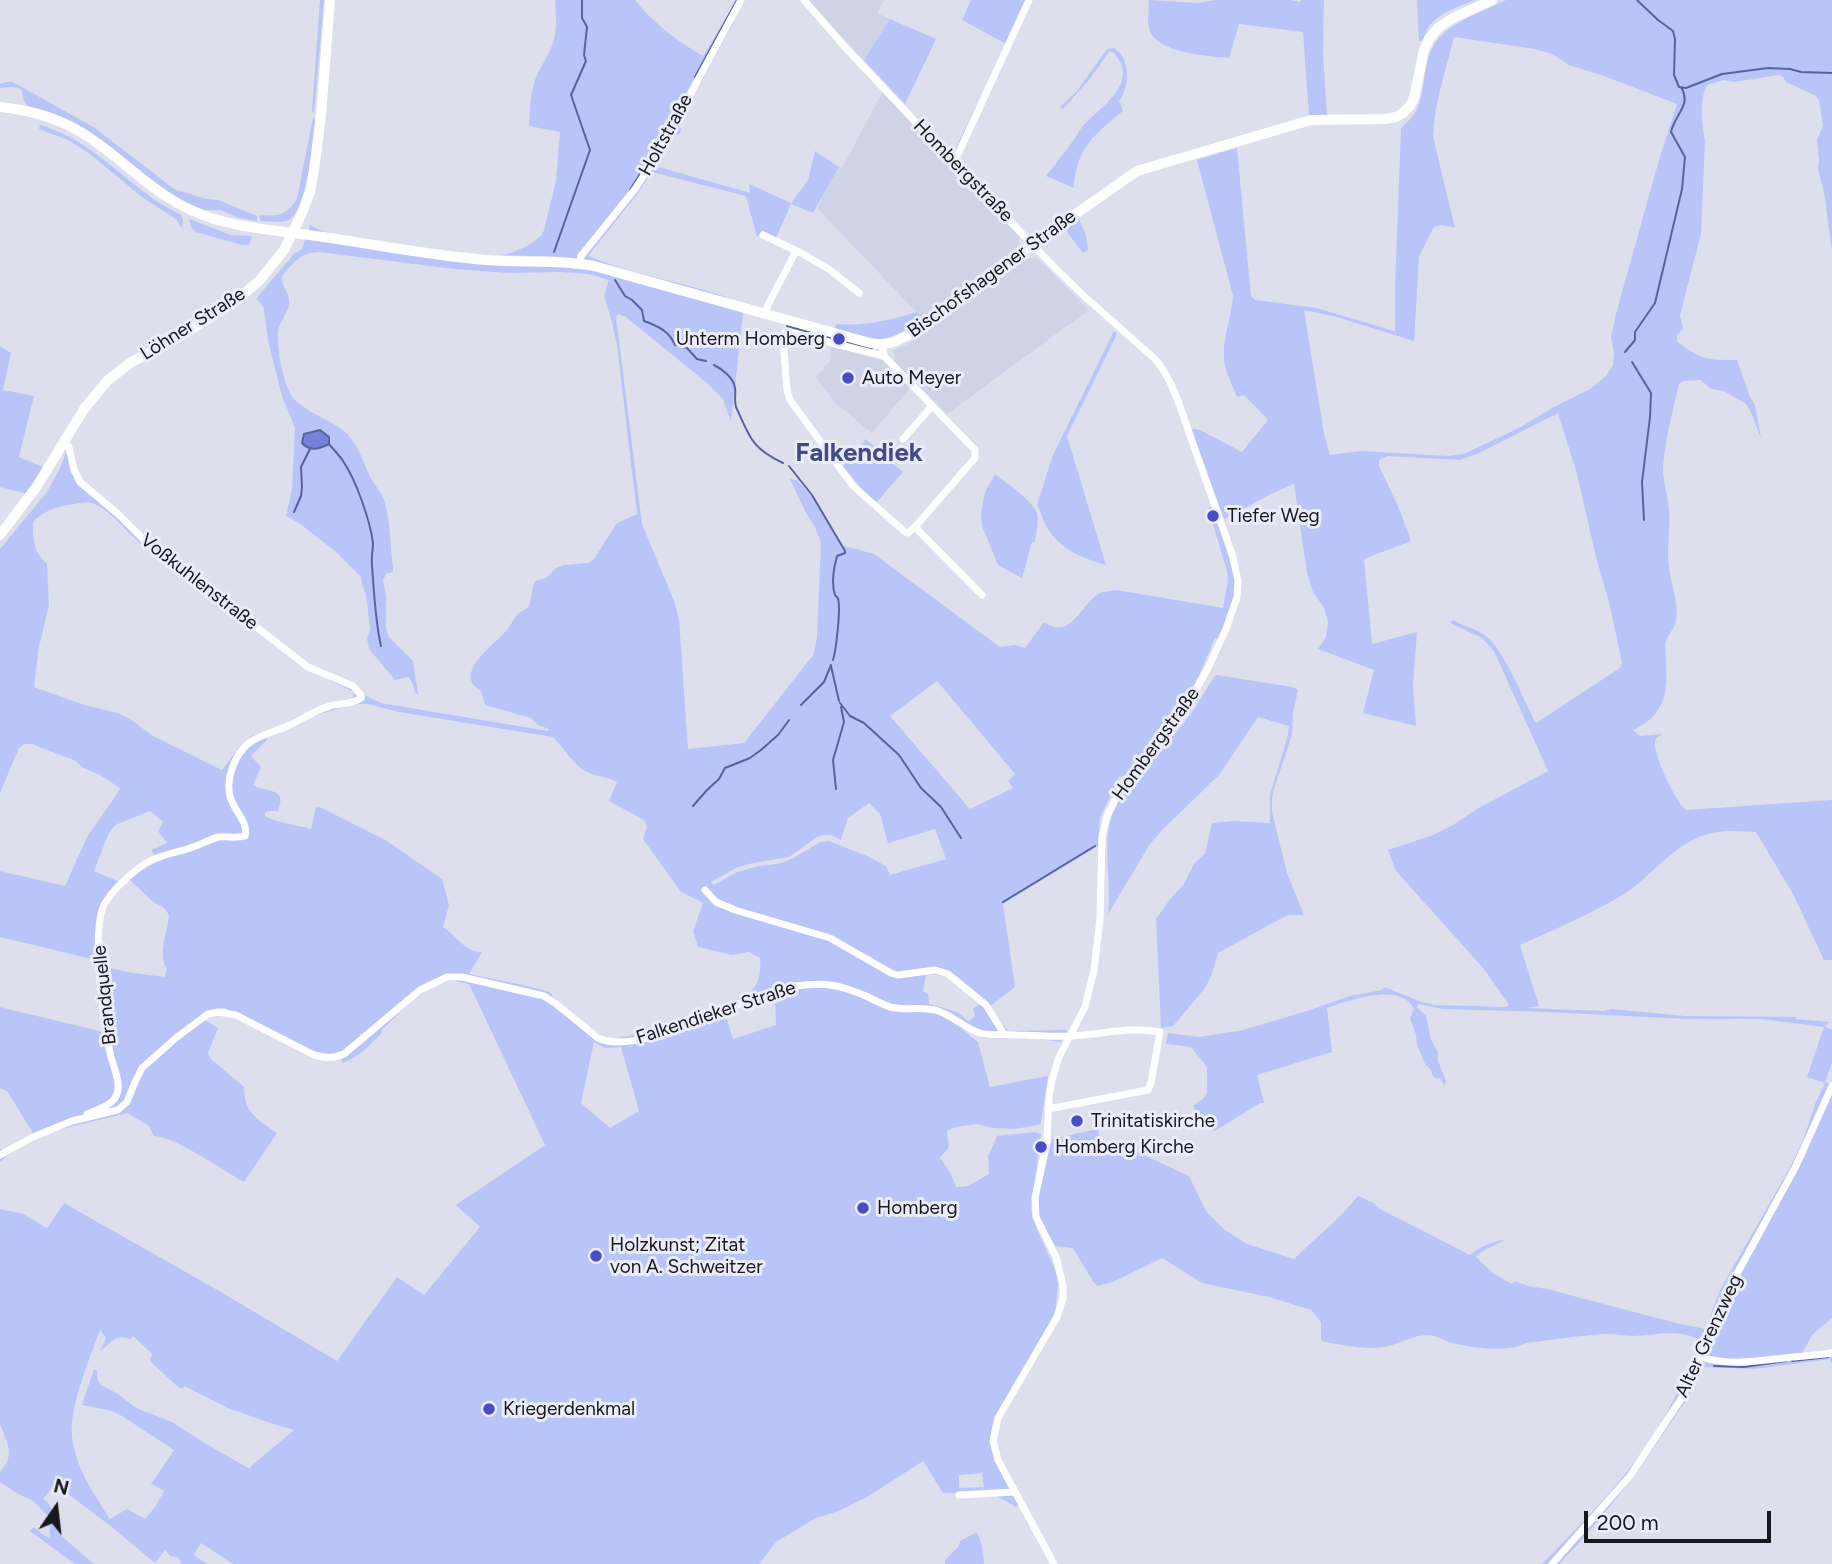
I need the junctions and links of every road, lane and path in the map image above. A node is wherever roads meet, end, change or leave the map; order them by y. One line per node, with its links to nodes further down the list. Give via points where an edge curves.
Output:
1 (330, 0): 8 (street, Löhner Straße, via 316,159 310,192)
2 (741, 0): 12 (street, Holtstraße, via 659,152)
3 (804, 0): 7 (street, Hombergstraße)
4 (1029, 0): 7 (street)
5 (1492, 0): 10 (street, Bischofshagener Straße, via 1438,28 1424,50 1414,98 1396,117 1311,121 1147,167)
6 (0, 107): 8 (street, via 40,114 72,127 189,210 224,222)
7 (954, 163): 10 (street, Hombergstraße)
8 (293, 233): 12 (street, via 462,258); 19 (street, Löhner Straße, via 257,283 232,304 117,372 94,395)
9 (763, 235): 11 (street)
10 (1033, 244): 15 (street, Bischofshagener Straße, via 912,333); 26 (street, Hombergstraße, via 1164,370 1219,516 1238,581 1229,621 1193,697 1122,789 1107,816 1097,956 1089,994)
11 (796, 251): 13 (street); 14 (street)
12 (580, 263): 14 (street)
13 (859, 293)
14 (764, 315): 15 (street)
15 (882, 345): 16 (street)
16 (884, 356): 17 (street); 20 (street, via 784,334 790,400 859,492 905,532 911,533)
17 (932, 405): 18 (street); 20 (street, via 976,454)
18 (903, 439)
19 (63, 440): 21 (street, Löhner Straße, via 37,486); 23 (street, Voßkuhlenstraße, via 80,482 144,540 308,667 353,686)
20 (915, 527): 22 (street)
21 (0, 535)
22 (982, 595)
23 (361, 698): 29 (street, Brandquelle, via 314,711 254,738 233,766 229,788 246,827 245,835 218,837 153,858 104,904 99,922 101,985 118,1091 113,1101)
24 (705, 890): 25 (street, via 716,902 830,938 891,973 935,970 948,974 986,1005)
25 (1004, 1034): 26 (street, Falkendieker Straße); 29 (street, Falkendieker Straße, via 980,1033 934,1010 890,1007 827,983 752,998 653,1036 604,1041 544,996 447,977 420,990 335,1058 314,1055 236,1015 208,1014 142,1068 127,1102 118,1110)
26 (1070, 1036): 28 (street, Hombergstraße, via 1056,1066); 28 (street, Falkendieker Straße, via 1160,1032 1151,1083 1148,1090)
27 (1832, 1086): 32 (street, Alter Grenzweg, via 1796,1166 1717,1311)
28 (1048, 1109): 33 (street, Hombergstraße, via 1035,1210 1056,1257 1063,1298 1057,1317 995,1426 994,1450)
29 (80, 1118): 30 (street, Falkendieker Straße)
30 (0, 1155)
31 (1832, 1353): 32 (street, via 1734,1363)
32 (1701, 1357): 36 (street, Alter Grenzweg, via 1683,1396 1630,1476)
33 (1015, 1492): 34 (street); 35 (street, Hombergstraße)
34 (959, 1495)
35 (1054, 1564)
36 (1552, 1564)

